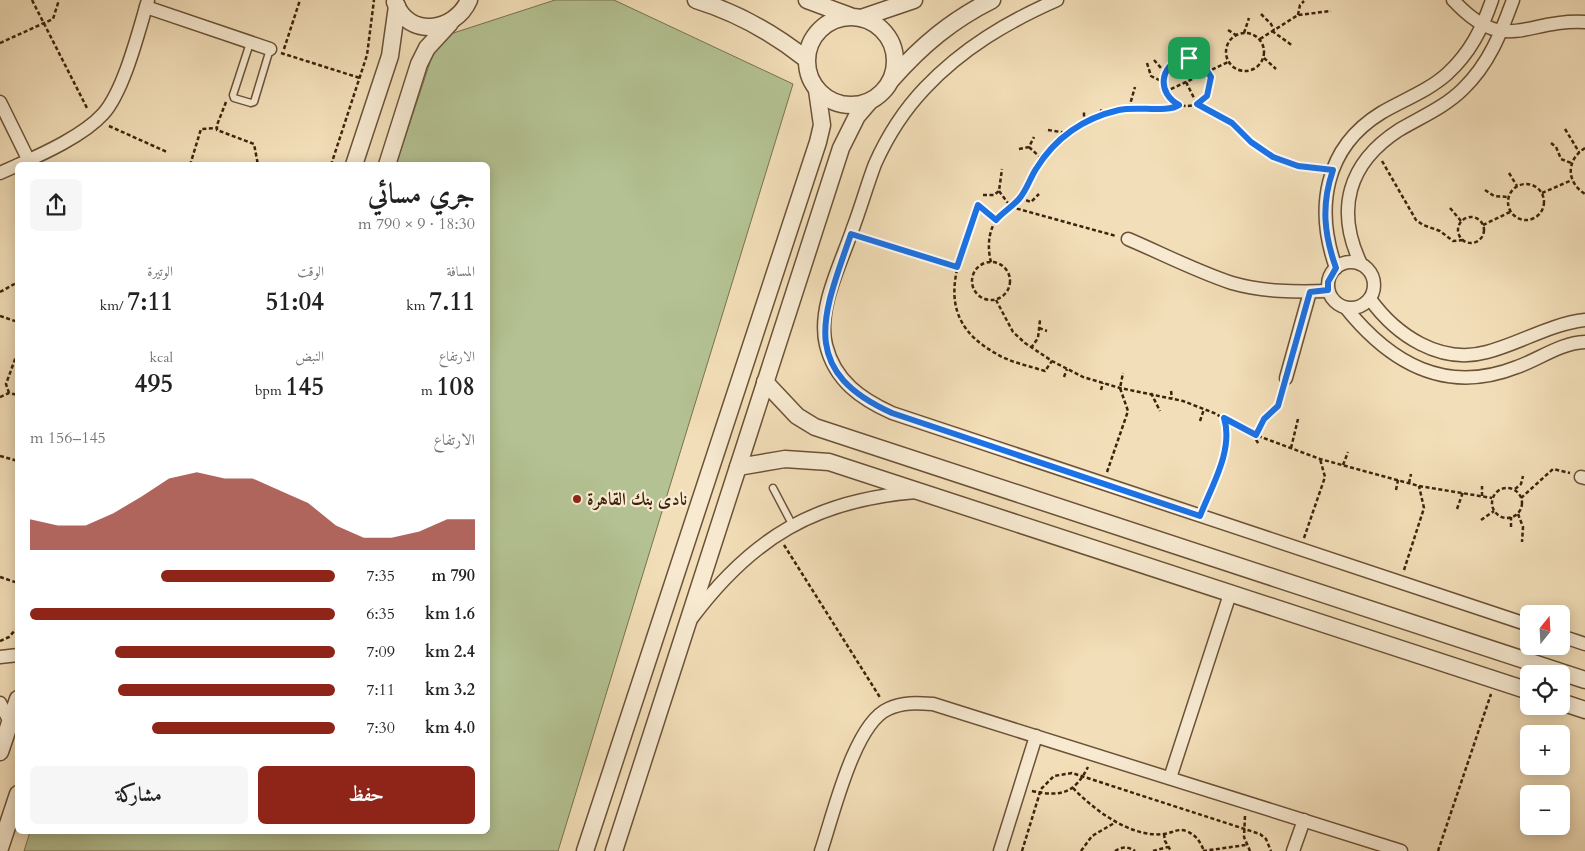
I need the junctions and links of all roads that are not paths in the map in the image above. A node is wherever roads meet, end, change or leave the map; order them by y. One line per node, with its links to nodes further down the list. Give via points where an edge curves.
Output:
1 (469, 0): 14 (street, via 465,9)
2 (696, 0): 19 (street, via 748,19)
3 (807, 0): 12 (street)
4 (914, 0): 12 (street, via 891,10)
5 (992, 0): 20 (street, via 939,31)
6 (1057, 0): 46 (street, via 992,32 960,55 924,89 900,121 876,164 824,320 831,360 848,387 868,402 892,413)
7 (1453, 0): 15 (street)
8 (1492, 0): 15 (street)
9 (1513, 0): 16 (street)
10 (396, 3): 14 (street, via 411,22 420,26 436,27); 26 (street, via 390,56)
11 (147, 4): 17 (street); 25 (street, via 116,92 107,108 96,120)
12 (855, 17): 19 (street, via 839,18 820,29 813,38); 20 (street, via 881,28 893,46 896,57)
13 (1585, 22): 16 (street)
14 (450, 23): 27 (street, via 427,48)
15 (1484, 26): 16 (street); 32 (street, via 1469,50 1446,75 1379,114 1356,134 1341,153 1324,204 1328,246)
16 (1502, 32): 31 (street, via 1486,62 1463,89 1450,101 1375,148 1362,164 1347,204 1350,238)
17 (250, 42): 18 (street); 18 (lane, via 233,97 251,104)
18 (276, 52)
19 (806, 59): 21 (street, via 809,75)
20 (892, 79): 23 (street)
21 (817, 90): 23 (street, via 831,100 847,105); 66 (street, via 822,125 818,142)
22 (0, 102): 24 (street)
23 (869, 102): 40 (street, via 857,116 841,148)
24 (23, 162)
25 (27, 162)
26 (355, 162)
27 (388, 162)
28 (15, 167): 29 (street)
29 (0, 173)
30 (1128, 239): 34 (street, via 1231,282 1263,289)
31 (1361, 264): 32 (street, via 1352,262); 35 (street, via 1372,276 1374,284)
32 (1336, 268): 33 (street, via 1328,282)
33 (1328, 290): 34 (street); 36 (street, via 1332,299)
34 (1310, 292): 39 (street)
35 (1370, 299): 36 (street, via 1355,308); 37 (street, via 1383,317 1406,336 1440,352 1462,355 1486,353 1567,322)
36 (1346, 308): 38 (street, via 1369,334 1404,361 1428,372 1458,378 1488,376 1577,342)
37 (1585, 320)
38 (1585, 342)
39 (1286, 378)
40 (765, 382): 41 (street); 52 (street, via 792,411 815,426)
41 (738, 467): 43 (street, via 785,459 807,459 829,462); 47 (street)
42 (773, 488): 44 (lane)
43 (923, 492): 44 (street, via 884,495 847,503 810,516); 45 (street)
44 (793, 526): 47 (street, via 743,560 713,590)
45 (1230, 594): 53 (street); 61 (street)
46 (1520, 623)
47 (687, 624): 67 (street)
48 (1570, 639): 49 (street)
49 (1585, 644)
50 (15, 655): 51 (street)
51 (0, 657)
52 (1585, 680)
53 (1520, 689)
54 (0, 703): 58 (street)
55 (1570, 705): 57 (street)
56 (15, 708): 58 (street)
57 (1585, 710)
58 (10, 722): 60 (street)
59 (1036, 736): 61 (street); 68 (street, via 933,704 910,702 887,709 869,724 857,744); 69 (street)
60 (0, 752)
61 (1170, 778): 64 (street)
62 (15, 799): 63 (street)
63 (5, 817): 65 (street)
64 (1304, 820): 70 (street); 71 (street)
65 (0, 848)
66 (585, 851)
67 (614, 851)
68 (820, 851)
69 (1000, 851)
70 (1293, 851)
71 (1401, 851)

